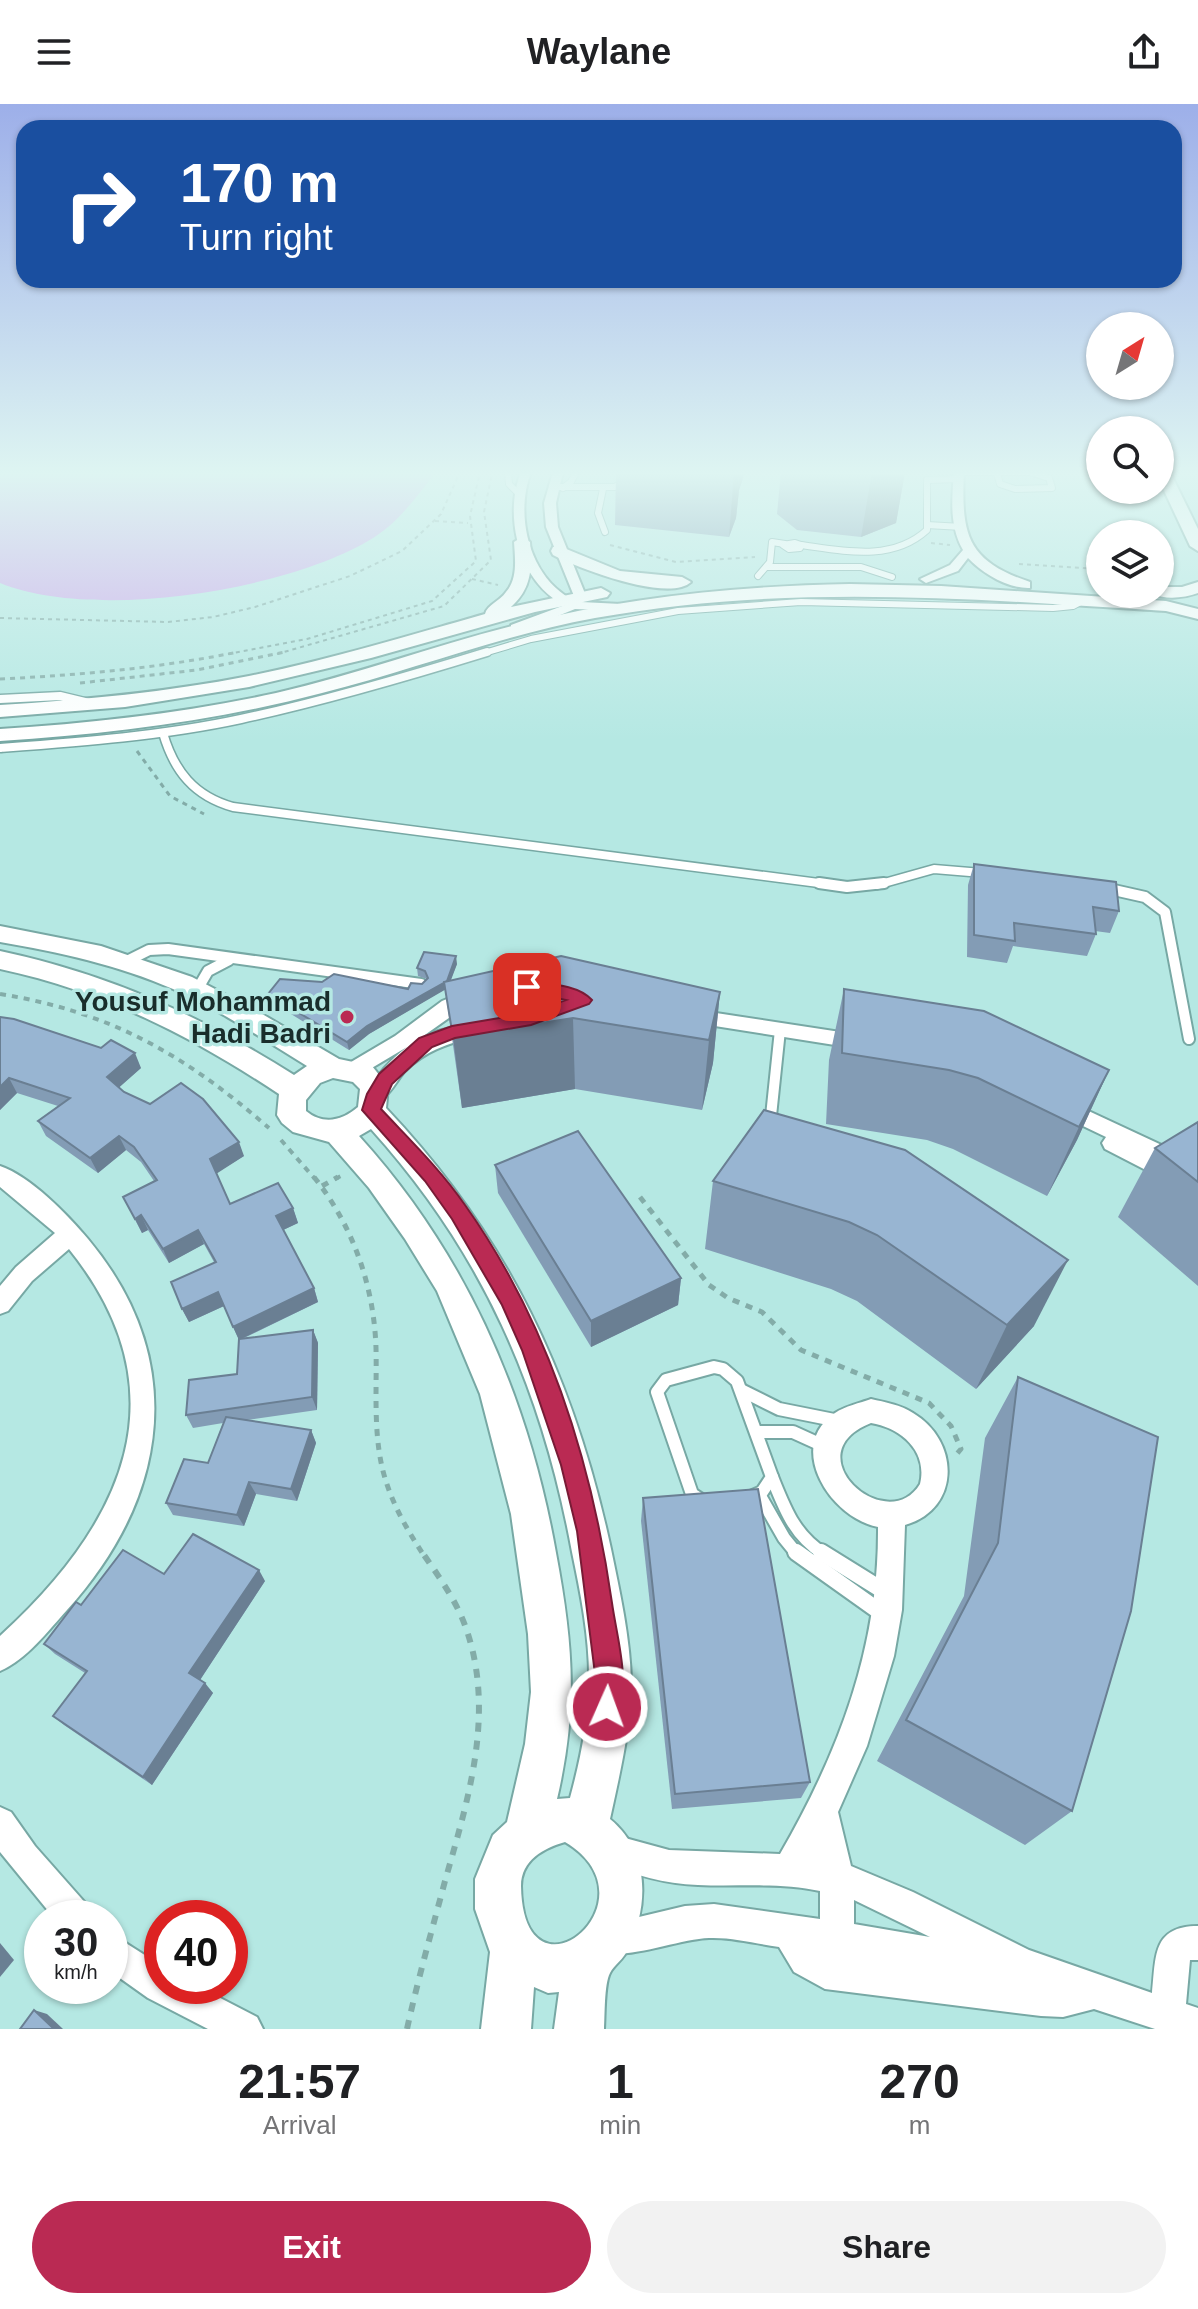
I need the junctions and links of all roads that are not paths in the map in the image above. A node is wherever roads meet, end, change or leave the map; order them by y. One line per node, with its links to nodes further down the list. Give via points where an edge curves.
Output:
1 (523, 562): 19 (street, via 519,589)
2 (533, 562): 15 (street, via 546,584)
3 (562, 562): 15 (street)
4 (580, 562): 10 (street, via 637,580)
5 (768, 562): 8 (lane)
6 (958, 562): 9 (street)
7 (980, 562): 11 (street, via 992,573)
8 (762, 572): 9 (street); 10 (street)
9 (926, 579): 11 (street)
10 (682, 582): 15 (street)
11 (1026, 585): 13 (street)
12 (1198, 587): 14 (street)
13 (1086, 588)
14 (1174, 592)
15 (572, 600): 17 (street); 19 (street); 20 (street)
16 (1084, 600): 17 (street, via 819,590); 18 (street, via 1166,606); 24 (lane, via 1042,608 801,602 648,615 531,639 316,703)
17 (626, 608): 20 (street)
18 (1198, 614)
19 (483, 618): 22 (street, via 279,675)
20 (501, 634): 25 (street, via 263,702 143,723)
21 (0, 699): 22 (lane, via 60,696)
22 (94, 705): 23 (street)
23 (0, 711)
24 (163, 733): 26 (lane); 27 (lane, via 178,769 197,793 233,807 847,887 875,886 934,869)
25 (0, 735)
26 (0, 748)
27 (992, 874)
28 (1102, 888): 37 (lane, via 1141,894 1165,912)
29 (0, 934): 32 (street)
30 (235, 959): 32 (lane, via 157,949); 33 (lane); 34 (lane, via 213,967)
31 (0, 960): 40 (street, via 66,974 149,1003 226,1044)
32 (125, 962): 34 (street)
33 (421, 984)
34 (197, 990): 39 (street)
35 (674, 1014): 36 (street)
36 (780, 1030): 38 (street); 42 (lane, via 771,1116)
37 (1189, 1039)
38 (886, 1046)
39 (342, 1069): 40 (street, via 310,1076); 41 (street, via 369,1079); 41 (street, via 402,1041 449,1006 489,1005 452,1032 414,1050 395,1068)
40 (295, 1090): 43 (street, via 290,1107 297,1121 314,1130)
41 (374, 1102): 43 (street, via 357,1124); 61 (street, via 486,1255 533,1350 573,1465 592,1545 610,1682)
42 (776, 1130)
43 (337, 1131): 60 (street, via 395,1195 445,1274 489,1367 512,1435 536,1544 552,1691 542,1771)
44 (1198, 1172): 46 (street, via 1041,1099)
45 (0, 1175): 47 (street)
46 (1198, 1188)
47 (70, 1234): 48 (street, via 24,1274); 57 (street, via 103,1272 131,1332 144,1405 141,1438 116,1515 92,1553 63,1592)
48 (0, 1304)
49 (740, 1390): 50 (lane, via 799,1415); 51 (lane); 54 (lane, via 732,1374 714,1367 673,1376 657,1392 692,1494 709,1505)
50 (841, 1421): 52 (street); 55 (street, via 871,1411 904,1420 929,1445 936,1477 931,1492 922,1505)
51 (757, 1432): 52 (lane, via 799,1433); 53 (lane)
52 (826, 1447): 55 (street, via 826,1463 842,1494 873,1514)
53 (772, 1477): 54 (lane); 56 (lane, via 789,1520 807,1543)
54 (760, 1496): 56 (lane, via 801,1558)
55 (891, 1516): 56 (street)
56 (890, 1607): 58 (street, via 856,1740)
57 (0, 1656)
58 (821, 1809): 62 (street); 63 (street)
59 (0, 1823): 64 (street)
60 (527, 1830): 61 (street, via 566,1819); 68 (street, via 513,1844 497,1885 497,1907)
61 (598, 1838): 62 (street, via 665,1868); 69 (street, via 621,1885 621,1904)
62 (788, 1872): 63 (street)
63 (837, 1878): 66 (street); 71 (street, via 885,1895)
64 (60, 1900)
65 (790, 1932): 66 (street); 69 (street, via 714,1921 685,1923); 72 (street, via 807,1963 834,1974 1041,1999 1077,1998)
66 (837, 1938): 71 (street)
67 (1198, 1943): 73 (street, via 1182,1943 1174,1951)
68 (514, 1948): 69 (street, via 549,1970 568,1969); 75 (street)
69 (598, 1950): 76 (street)
70 (128, 1963): 74 (street, via 160,1986)
71 (1043, 1974): 72 (street)
72 (1095, 1991): 73 (street)
73 (1183, 2021)
74 (245, 2029)
75 (506, 2029)
76 (579, 2029)

